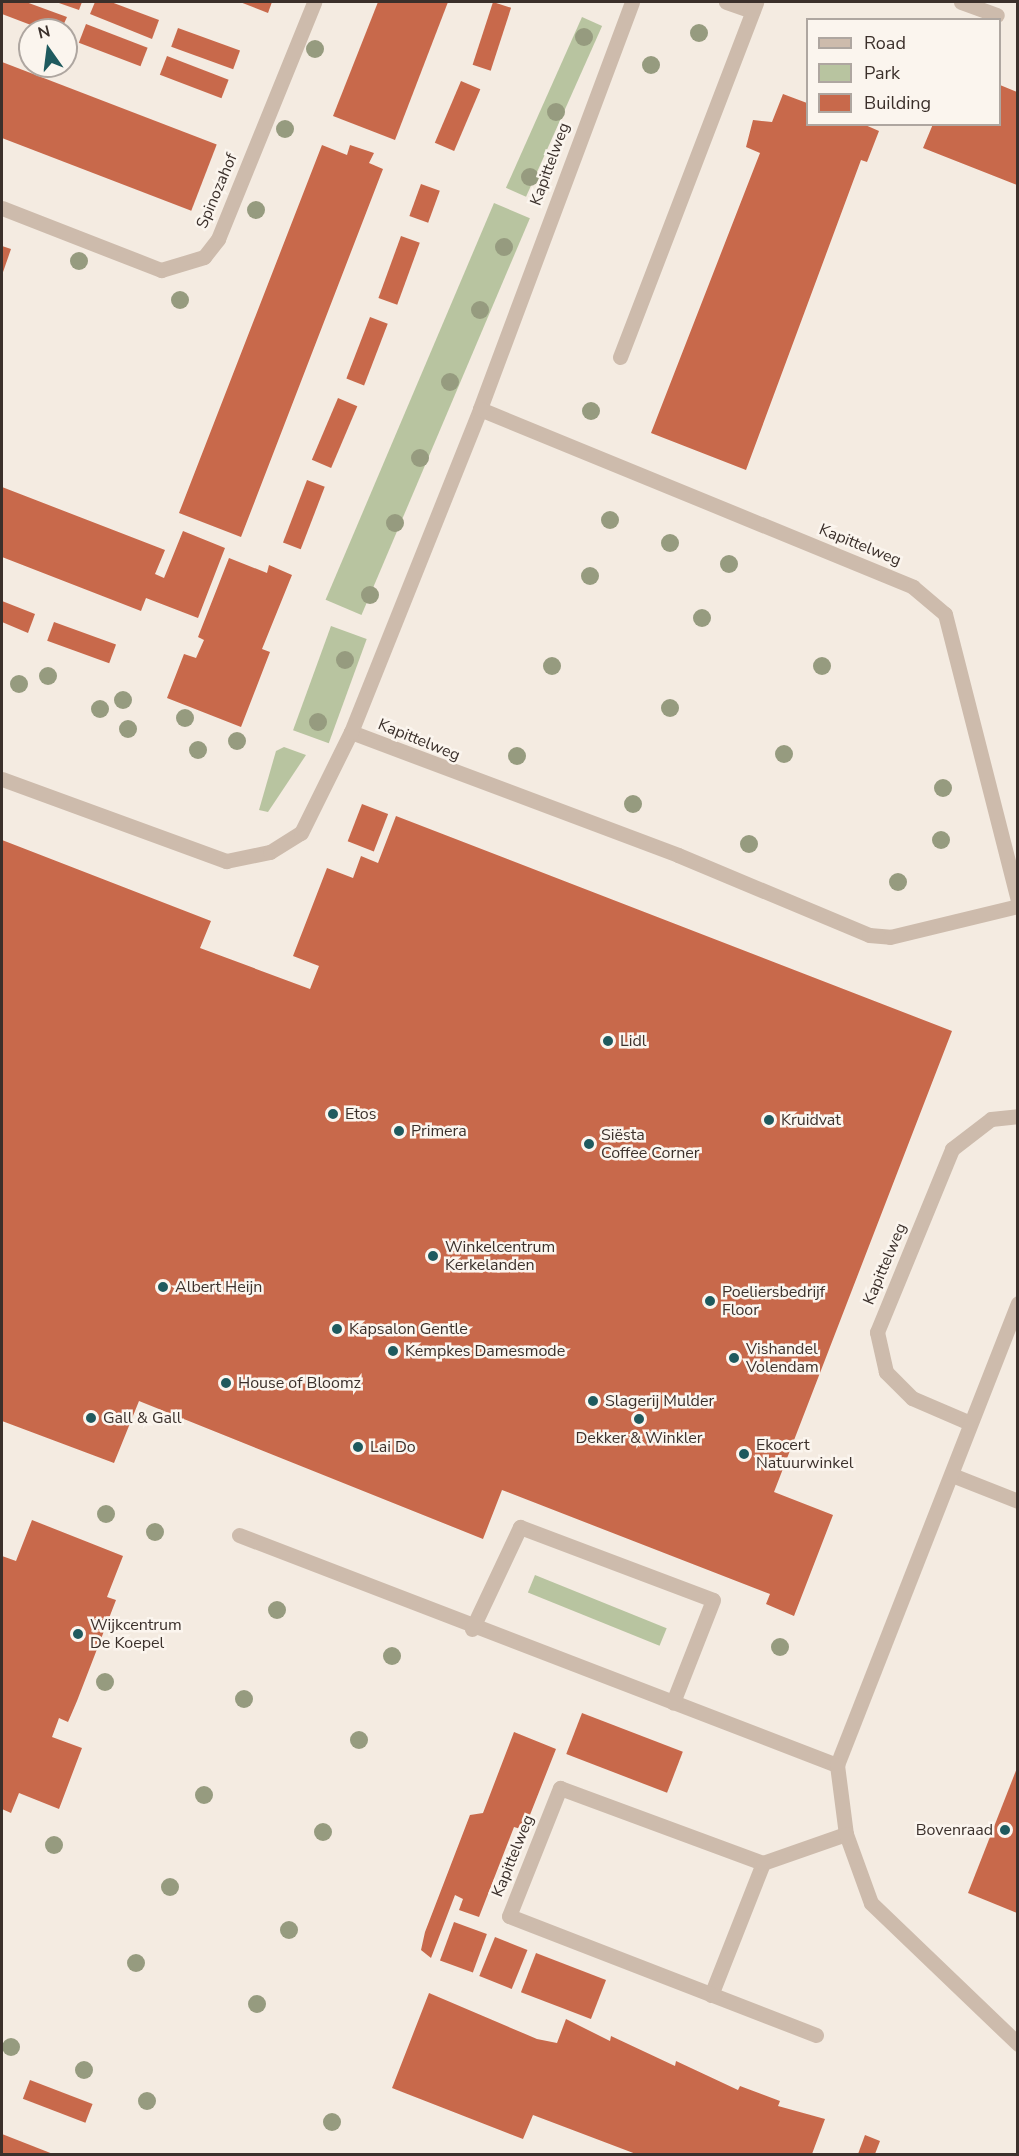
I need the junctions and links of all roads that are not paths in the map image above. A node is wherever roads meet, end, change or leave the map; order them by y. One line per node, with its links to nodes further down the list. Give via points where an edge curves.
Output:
1 (314, 2): 7 (street, Spinozahof, via 218,239 204,257 161,270)
2 (632, 2): 9 (street, Kapittelweg)
3 (726, 2): 5 (street)
4 (961, 2): 6 (street)
5 (754, 6): 8 (street)
6 (997, 15)
7 (2, 208)
8 (620, 357)
9 (480, 409): 10 (street, Kapittelweg); 12 (street, Kapittelweg, via 913,587 945,614)
10 (351, 732): 11 (street, Kapittelweg, via 301,833 270,852 226,861); 13 (street, Kapittelweg, via 678,855 869,935 890,937)
11 (2, 780)
12 (1017, 901)
13 (1017, 906)
14 (1017, 1116): 16 (street, Kapittelweg, via 991,1119 952,1149 877,1332 886,1372 912,1398)
15 (1017, 1304): 16 (street)
16 (970, 1423): 17 (street)
17 (952, 1475): 18 (street); 22 (street)
18 (1017, 1501)
19 (239, 1535): 20 (street)
20 (472, 1629): 21 (street); 21 (street, via 520,1527 713,1600)
21 (673, 1702): 22 (street)
22 (837, 1765): 23 (street)
23 (846, 1834): 24 (street); 27 (street, via 871,1903)
24 (763, 1863): 25 (street); 25 (street, Kapittelweg, via 560,1788 509,1916)
25 (711, 1995): 26 (street, Kapittelweg)
26 (816, 2034)
27 (1017, 2044)

